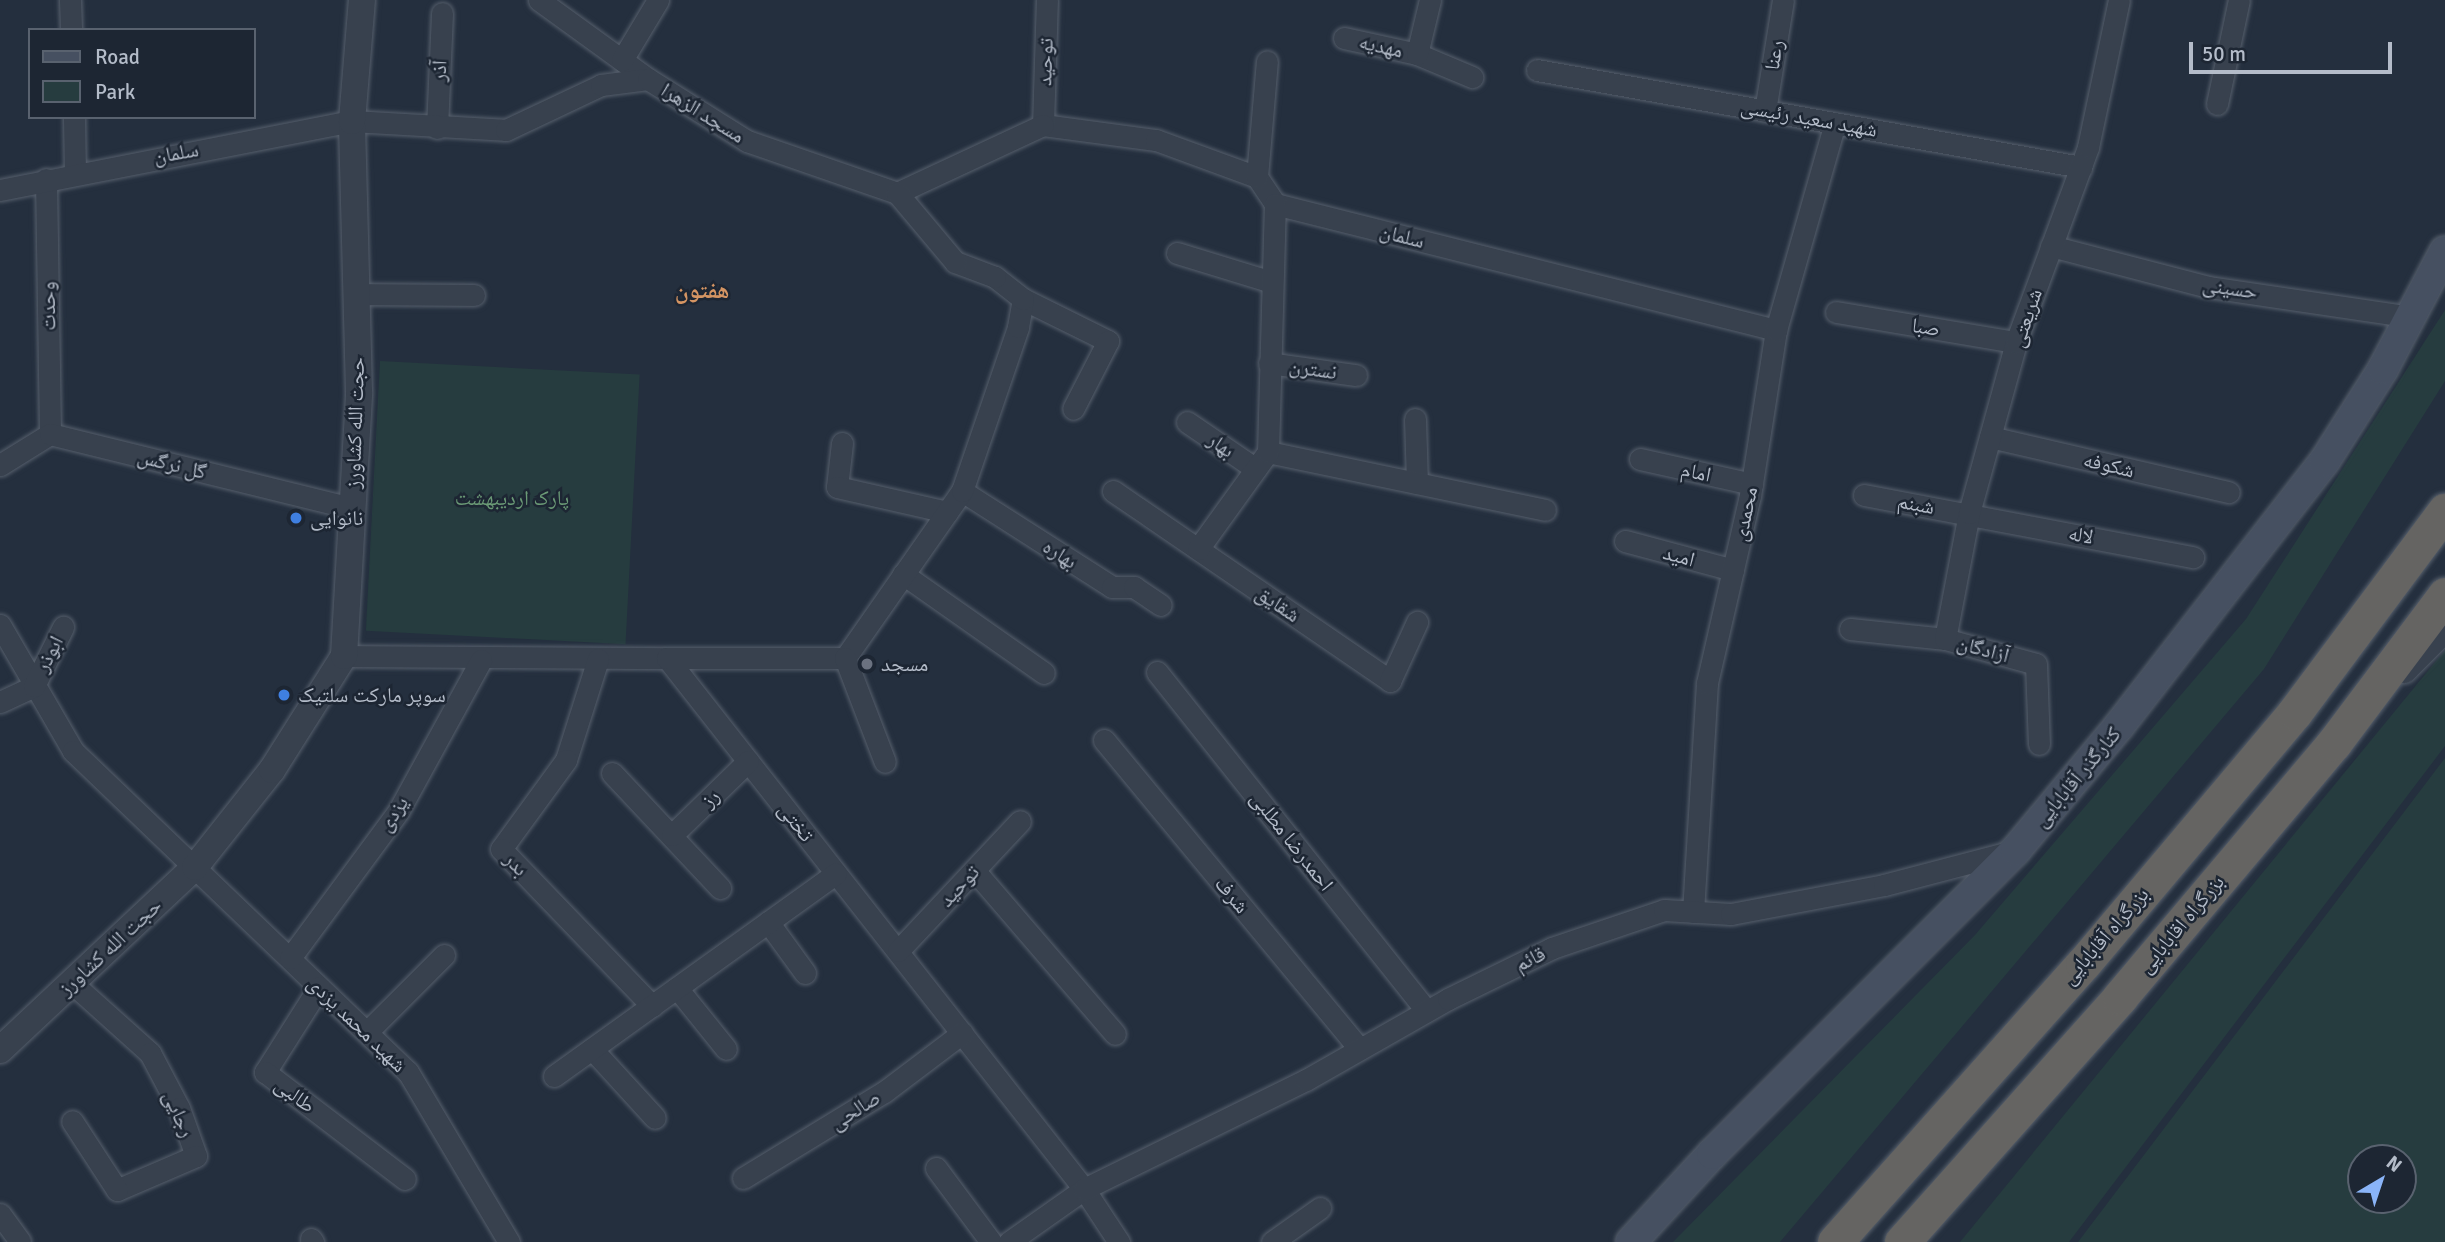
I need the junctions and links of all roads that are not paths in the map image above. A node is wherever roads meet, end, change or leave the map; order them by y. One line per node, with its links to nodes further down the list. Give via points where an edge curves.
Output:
1 (70, 0): 11 (street)
2 (539, 0): 14 (street)
3 (658, 0): 14 (street)
4 (1047, 0): 24 (street, توحید)
5 (1430, 0): 13 (street)
6 (1783, 0): 20 (street, رعنا)
7 (2119, 0): 26 (street, شریعتی)
8 (2239, 0): 19 (street)
9 (357, 1): 22 (street, حجت الله کشاورز)
10 (442, 13): 25 (street, آذر)
11 (71, 28)
12 (1344, 38): 13 (street, مهدیه)
13 (1417, 54): 17 (street, مهدیه)
14 (622, 60): 18 (street)
15 (1267, 61): 28 (street)
16 (1538, 70): 20 (street, شهید سعید رئیسی)
17 (1472, 77)
18 (648, 79): 25 (street, مسجد الزهرا, via 601,85 506,130); 31 (street, مسجد الزهرا, via 747,141)
19 (2217, 104)
20 (1765, 111): 23 (street, شهید سعید رئیسی)
21 (74, 119): 27 (street)
22 (352, 121): 25 (street, مسجد الزهرا); 27 (street, سلمان); 37 (street, حجت الله کشاورز)
23 (1835, 123): 26 (street, شهید سعید رئیسی); 42 (street, محمدی)
24 (1043, 125): 28 (street, via 1156,140); 31 (street)
25 (437, 128)
26 (2081, 167): 33 (street, شریعتی)
27 (75, 172): 29 (street, سلمان)
28 (1257, 177): 32 (street)
29 (46, 179): 30 (street, سلمان); 49 (street, وحدت)
30 (0, 190)
31 (897, 193): 39 (street, via 956,262 995,277)
32 (1275, 204): 36 (street); 42 (street, سلمان)
33 (2052, 246): 41 (street, حسینی, via 2208,287); 43 (street, شریعتی)
34 (2445, 251): 41 (main road, کنارگذر آقابابایی)
35 (1177, 253): 36 (street)
36 (1272, 282): 44 (street)
37 (356, 293): 38 (street); 62 (street, حجت الله کشاورز, via 359,392)
38 (474, 295)
39 (1023, 299): 46 (street, via 1108,341); 58 (street, via 1018,327)
40 (1836, 312): 43 (street, صبا)
41 (2411, 317): 98 (main road, کنارگذر آقابابایی, via 2324,462 2119,726)
42 (1776, 330): 56 (street, محمدی)
43 (2016, 342): 50 (street, شریعتی)
44 (1269, 363): 45 (street, نسترن); 53 (street)
45 (1356, 375)
46 (1073, 408)
47 (1415, 419): 55 (street)
48 (1187, 422): 53 (street, بهار)
49 (50, 434): 54 (street); 62 (street, گل نرگس)
50 (1990, 437): 60 (street, شکوفه); 66 (street, شریعتی)
51 (842, 443): 65 (street, via 836,486)
52 (1640, 459): 56 (street, امام)
53 (1262, 461): 55 (street); 68 (street)
54 (0, 465)
55 (1417, 484): 63 (street)
56 (1752, 484): 70 (street, محمدی)
57 (2445, 490): 74 (highway)
58 (962, 491): 65 (street); 73 (street, بهاره, via 1112,587 1134,587)
59 (1113, 491): 68 (street, شقایق)
60 (2229, 492)
61 (1864, 495): 66 (street, شبنم)
62 (352, 508): 81 (street, حجت الله کشاورز)
63 (1545, 510)
64 (2445, 511): 74 (highway)
65 (947, 512): 71 (street)
66 (1969, 513): 69 (street, لاله); 80 (street, شریعتی)
67 (1625, 541): 70 (street, امید)
68 (1198, 549): 75 (street, شقایق, via 1390,681)
69 (2193, 557)
70 (1732, 570): 103 (street, محمدی, via 1707,683)
71 (903, 574): 83 (street); 87 (street)
72 (2445, 595): 90 (highway, بزرگراه اقابابایی)
73 (1161, 605)
74 (2363, 620): 137 (highway, بزرگراه آقابابایی, via 2295,712 2091,954)
75 (1417, 622)
76 (0, 625): 88 (street, شهید محمد یزدی)
77 (63, 627): 88 (street, ابوذر)
78 (1850, 629): 80 (street, آزادگان)
79 (2445, 629): 90 (street)
80 (1945, 639): 92 (street, آزادگان, via 2036,664)
81 (344, 656): 85 (street); 99 (street, حجت الله کشاورز, via 272,769)
82 (667, 658): 83 (street); 84 (street); 93 (street, تختی)
83 (845, 658): 94 (street)
84 (598, 659): 85 (street); 112 (street, بدر, via 566,760 501,849)
85 (481, 660): 107 (street, یزدی, via 398,810)
86 (1157, 672): 113 (street, احمدرضا مطلبی)
87 (1044, 673)
88 (34, 686): 89 (street, ابوذر); 99 (street, شهید محمد یزدی, via 73,751)
89 (0, 702)
90 (2343, 731): 138 (highway, بزرگراه اقابابایی, via 2120,997)
91 (1104, 740): 119 (street, شرف)
92 (2039, 744)
93 (748, 761): 97 (street, رز); 101 (street, تختی)
94 (885, 762)
95 (612, 773): 97 (street)
96 (1020, 821): 100 (street, توحید)
97 (673, 835): 102 (street)
98 (2016, 850): 103 (street, قائم, via 1871,888 1731,914); 136 (main road, کنارگذر آقابابایی, via 1721,1144)
99 (195, 867): 107 (street, شهید محمد یزدی); 109 (street, حجت الله کشاورز)
100 (974, 870): 105 (street, توحید); 116 (street)
101 (836, 873): 104 (street); 105 (street, تختی)
102 (720, 888)
103 (1693, 912): 113 (street, قائم, via 1664,910 1552,948)
104 (768, 922): 108 (street); 111 (street)
105 (898, 951): 115 (street, تختی)
106 (444, 955): 114 (street)
107 (290, 958): 110 (street, شهید محمد یزدی)
108 (805, 973)
109 (72, 983): 120 (street, حجت الله کشاورز); 123 (street, رجایی, via 150,1053 196,1156 117,1190)
110 (320, 987): 114 (street, شهید محمد یزدی); 126 (street, طالبی, via 265,1072)
111 (677, 988): 112 (street); 118 (street)
112 (652, 1006): 117 (street)
113 (1427, 1011): 119 (street, قائم)
114 (367, 1032): 131 (street, شهید محمد یزدی, via 408,1072)
115 (962, 1033): 125 (street, صالحی, via 884,1092); 127 (street, تختی)
116 (1115, 1034)
117 (592, 1049): 121 (street); 122 (street)
118 (726, 1049)
119 (1360, 1049): 127 (street, قائم)
120 (0, 1050)
121 (554, 1076)
122 (655, 1118)
123 (72, 1121)
124 (936, 1168): 132 (street)
125 (743, 1178)
126 (405, 1179)
127 (1084, 1188): 133 (street, قائم); 134 (street, تختی)
128 (1320, 1208): 135 (street)
129 (0, 1214): 130 (street)
130 (20, 1242)
131 (509, 1242)
132 (991, 1242)
133 (1009, 1242)
134 (1119, 1242)
135 (1272, 1242)
136 (1631, 1242)
137 (1835, 1242)
138 (1902, 1242)

